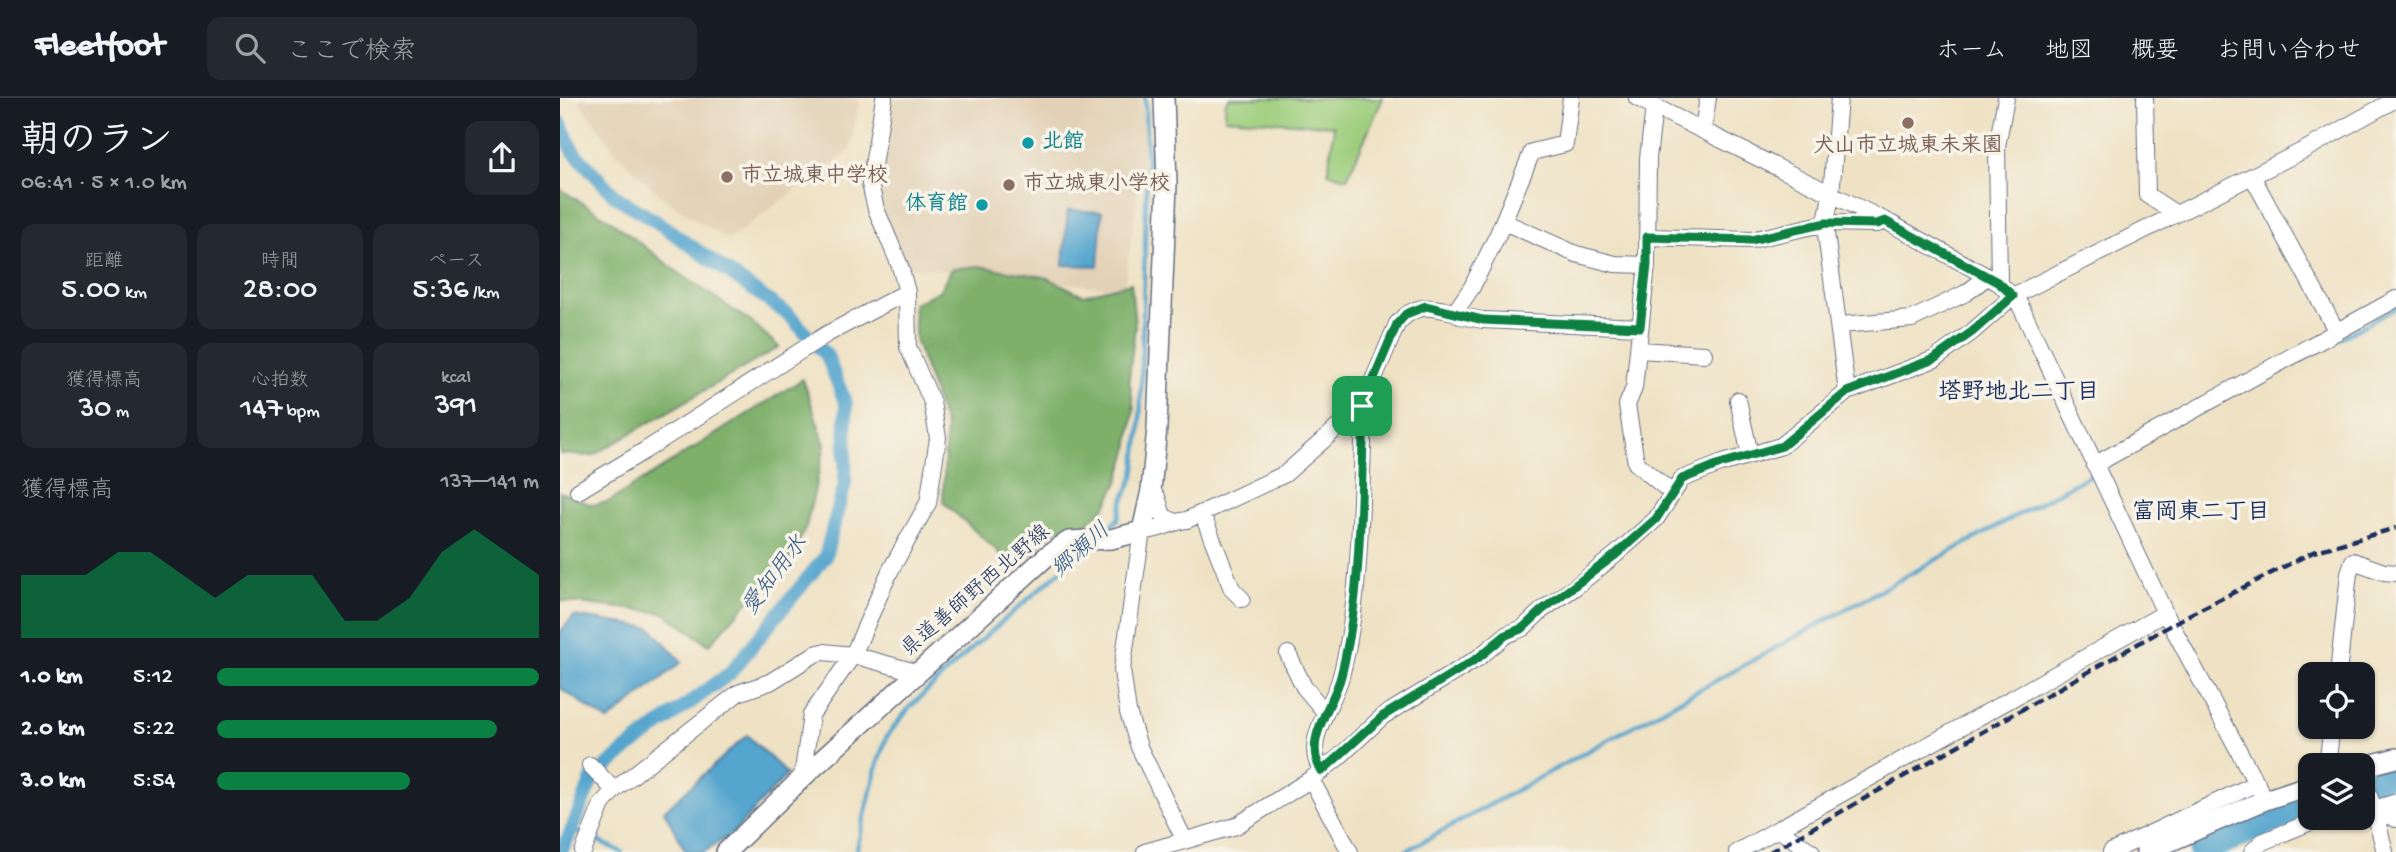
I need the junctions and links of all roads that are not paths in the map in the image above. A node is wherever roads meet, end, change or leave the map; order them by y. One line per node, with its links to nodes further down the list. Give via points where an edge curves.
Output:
1 (884, 98): 21 (street, via 870,184)
2 (1164, 98): 35 (main road, via 1167,184)
3 (1571, 98): 16 (street, via 1565,144 1532,152)
4 (1637, 98): 10 (street)
5 (1708, 98): 11 (street)
6 (1839, 98): 13 (street)
7 (2006, 98): 20 (street, via 1997,146)
8 (2145, 98): 14 (street, via 2147,195)
9 (2396, 99): 12 (street)
10 (1654, 107): 11 (street); 18 (street)
11 (1703, 129): 13 (street)
12 (2252, 176): 14 (street); 27 (street)
13 (1831, 196): 15 (street); 17 (street)
14 (2176, 214): 22 (street)
15 (1885, 221): 17 (street); 20 (street)
16 (1504, 222): 19 (street, via 1576,254 1615,264); 24 (street)
17 (1826, 223): 18 (street, via 1751,240); 25 (street)
18 (1647, 237): 19 (street)
19 (1647, 265): 26 (street)
20 (1993, 280): 22 (street); 25 (street, via 1912,319)
21 (907, 292): 36 (street, via 827,334); 45 (street, via 908,347 932,402 938,438 934,469 928,503 890,571)
22 (2013, 296): 30 (street, via 1934,359); 34 (street)
23 (2396, 299): 27 (street)
24 (1455, 312): 26 (street, via 1483,320); 32 (street, via 1426,306 1406,314 1397,324)
25 (1840, 325): 30 (street)
26 (1640, 327): 28 (street)
27 (2337, 332): 34 (street)
28 (1639, 350): 29 (street); 37 (street, via 1627,405 1636,463)
29 (1704, 354)
30 (1847, 392): 33 (street, via 1782,446)
31 (1738, 400): 33 (street)
32 (1362, 406): 38 (street, via 1285,474); 48 (street, via 1354,599 1341,678)
33 (1750, 455): 37 (street, via 1695,472 1682,479)
34 (2097, 472): 43 (street)
35 (1151, 490): 39 (street, via 1163,516); 40 (main road)
36 (578, 491)
37 (1672, 493): 52 (street, via 1656,519 1594,572 1523,628 1383,716)
38 (1202, 513): 39 (street); 42 (street, via 1232,589)
39 (1175, 522): 40 (street, via 1156,531)
40 (1142, 531): 47 (main road, 県道善師野西北野線, via 1111,539 1069,541); 64 (street, via 1122,670 1139,747)
41 (2396, 573): 46 (street, via 2353,561)
42 (1242, 599)
43 (2165, 613): 56 (street); 63 (street)
44 (1288, 654): 48 (street, via 1304,687)
45 (853, 655): 47 (street); 53 (street, via 810,715); 55 (street, via 823,652 769,682 738,693)
46 (2339, 662)
47 (919, 673): 53 (main road, 県道善師野西北野線)
48 (1325, 712): 52 (street, via 1317,736)
49 (2396, 758): 50 (main road)
50 (2375, 764)
51 (590, 765): 55 (street)
52 (1317, 775): 64 (street, via 1236,826); 68 (street)
53 (796, 785): 66 (main road, 県道善師野西北野線)
54 (2298, 786): 56 (main road)
55 (614, 790): 65 (street, via 602,804)
56 (2261, 791): 71 (street); 72 (main road)
57 (2396, 802): 58 (street)
58 (2375, 807)
59 (2375, 812): 60 (street)
60 (2396, 819)
61 (2298, 827): 73 (street, via 2262,842)
62 (2375, 827): 74 (street)
63 (1778, 829): 69 (street); 70 (street)
64 (1184, 839): 67 (street)
65 (584, 848)
66 (726, 852)
67 (1145, 852)
68 (1350, 852)
69 (1737, 852)
70 (1812, 852)
71 (2110, 852)
72 (2146, 852)
73 (2252, 852)
74 (2385, 852)

